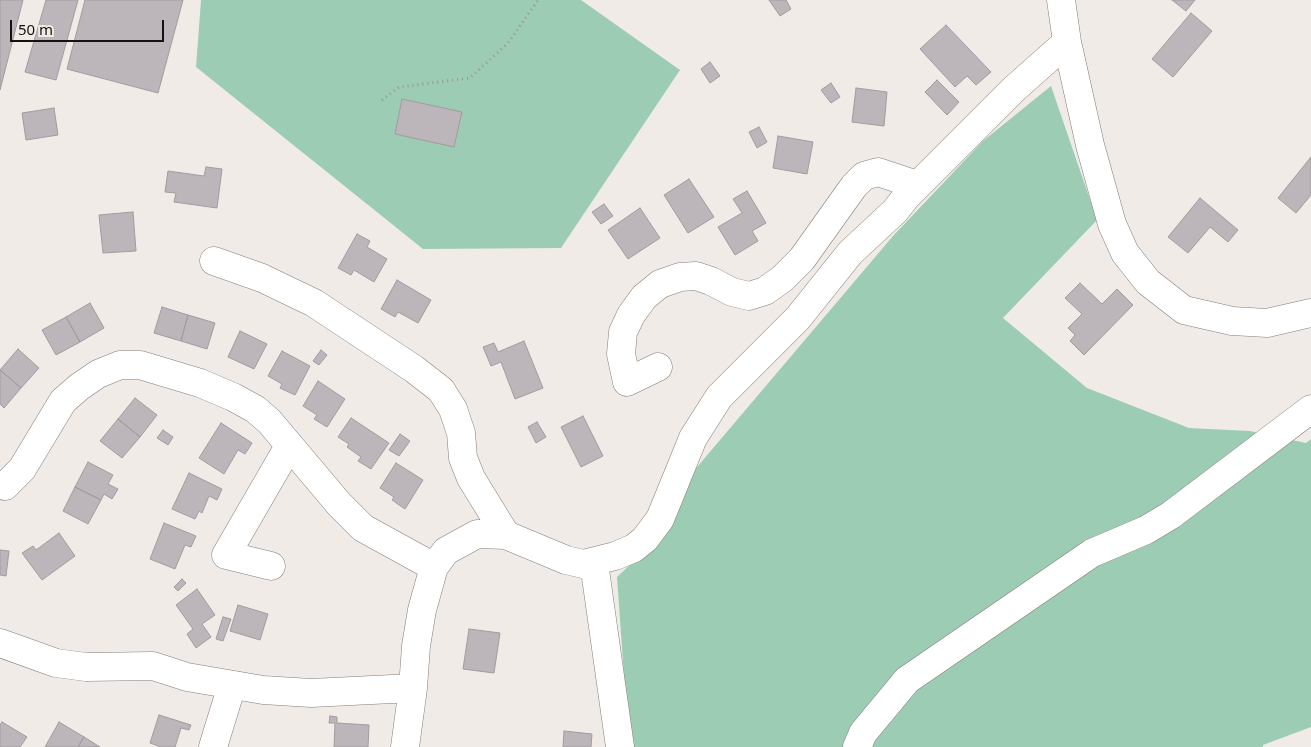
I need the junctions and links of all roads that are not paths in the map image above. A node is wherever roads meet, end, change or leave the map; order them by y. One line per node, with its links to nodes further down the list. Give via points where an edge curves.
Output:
1 (1061, 0): 2 (street)
2 (1067, 42): 3 (street, via 1014,89); 5 (street, via 1112,224 1125,254 1148,282 1184,310 1208,317 1267,324)
3 (917, 185): 6 (street, via 878,172 864,176 802,259 782,280 765,291 749,296 696,276 660,284 644,297 631,315 623,332 621,354 627,382); 11 (street, via 895,211 850,253 798,318 719,396 693,438 660,519 645,539 634,548)
4 (214, 260): 10 (street, via 314,303 441,390 453,409 461,432 463,458 471,478)
5 (1311, 313)
6 (658, 368)
7 (1311, 409): 20 (street, via 1171,515 1146,530 1092,553 907,680 863,733)
8 (289, 446): 9 (street, via 269,421 233,397 170,374 140,366 120,365 98,374 63,402 22,469); 12 (street, via 226,555); 13 (street, via 363,528)
9 (5, 486)
10 (506, 535): 11 (street, via 566,560); 13 (street, via 477,534 446,551)
11 (594, 563): 19 (street)
12 (270, 566)
13 (434, 567): 16 (street, via 416,646)
14 (0, 643): 15 (street, via 56,663 86,667 153,666 187,677)
15 (232, 685): 16 (street, via 311,693); 17 (street)
16 (413, 688): 18 (street)
17 (213, 747)
18 (406, 747)
19 (620, 747)
20 (857, 747)

